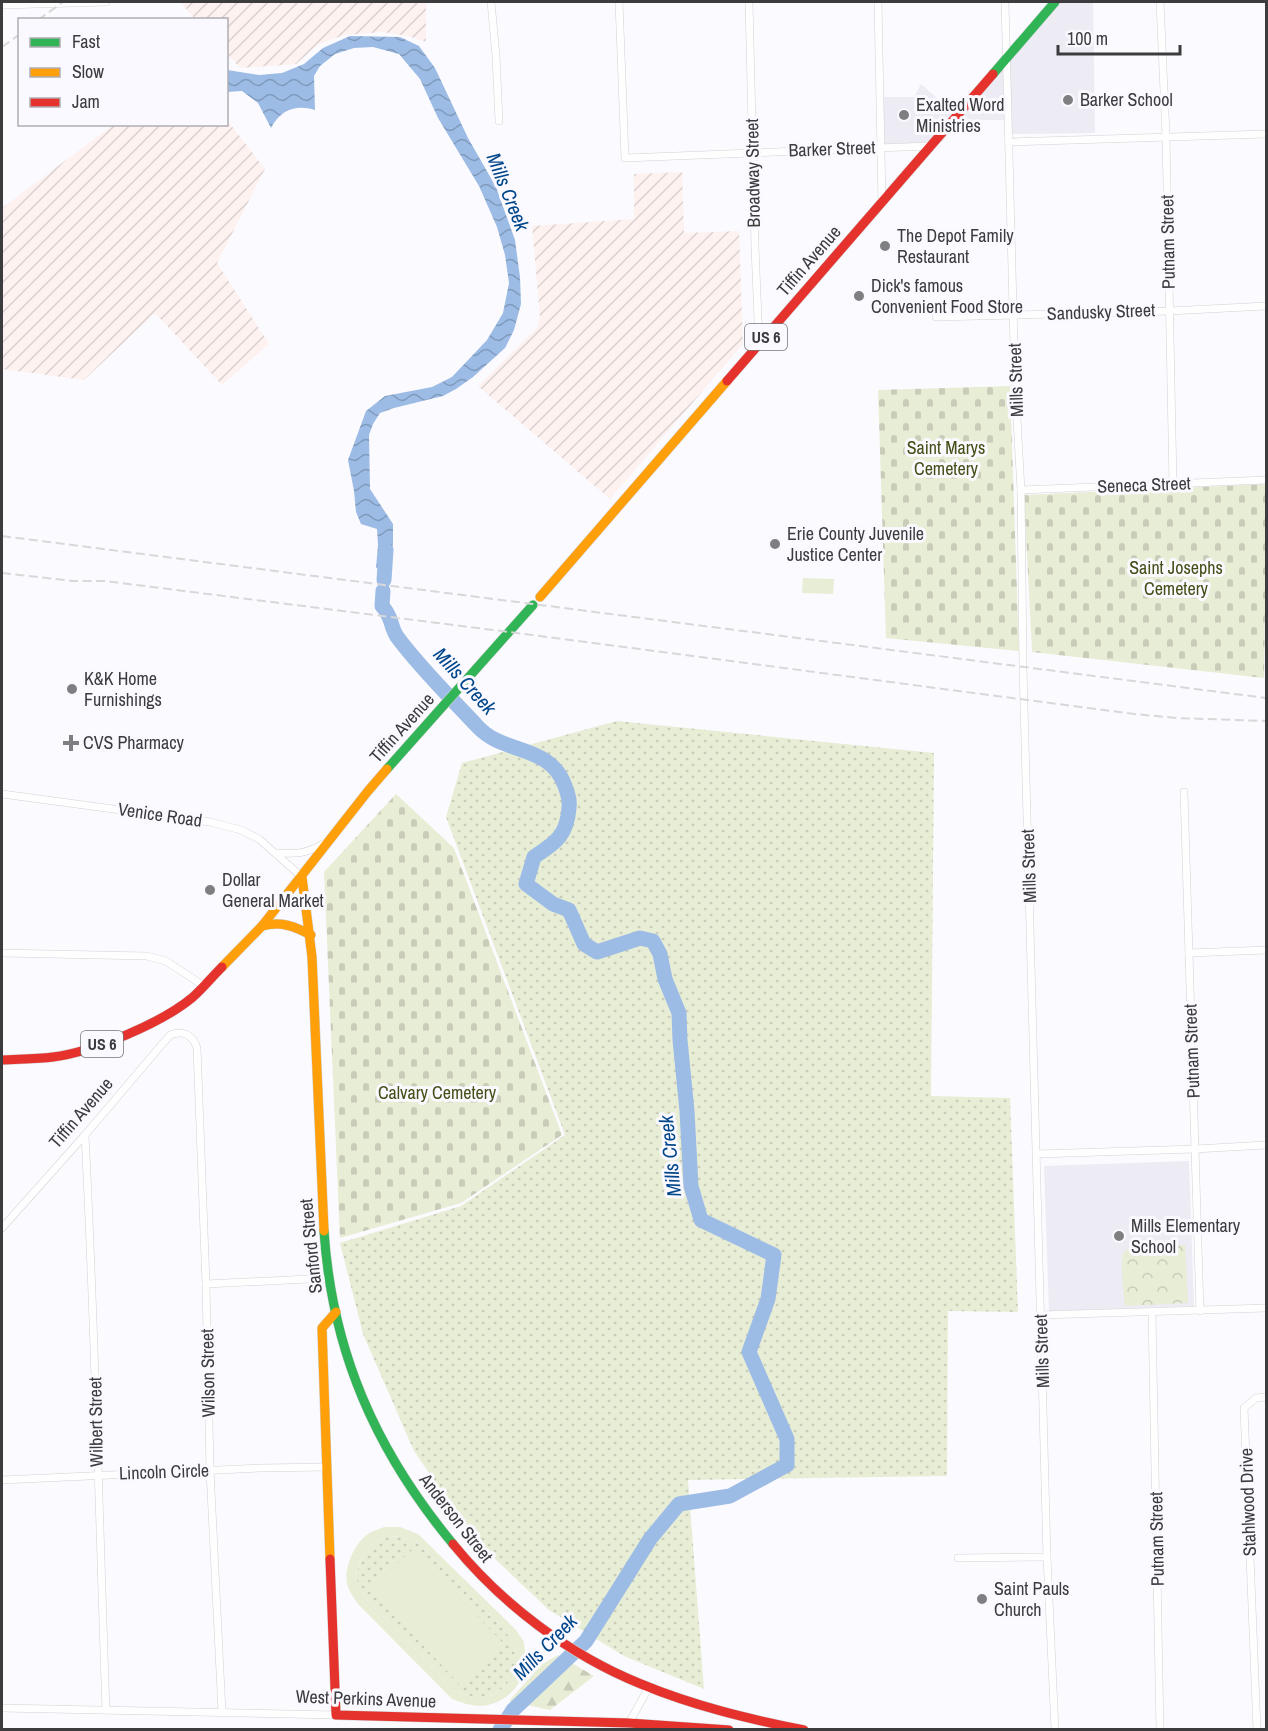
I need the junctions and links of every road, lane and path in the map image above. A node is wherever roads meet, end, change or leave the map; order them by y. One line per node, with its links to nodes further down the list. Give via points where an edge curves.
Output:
1 (106, 2): 9 (street)
2 (491, 2): 11 (street)
3 (619, 2): 17 (street, Barker Street, via 625,158)
4 (749, 2): 17 (street, Broadway Street)
5 (878, 2): 16 (street)
6 (1005, 2): 10 (street, Mills Street)
7 (1055, 2): 10 (main road, Tiffin Avenue / US 6)
8 (1160, 2): 13 (street, Putnam Street)
9 (2, 5)
10 (1007, 57): 14 (street, Mills Street); 15 (main road, Tiffin Avenue / US 6)
11 (499, 121)
12 (1266, 134): 13 (street)
13 (1166, 136): 14 (street); 20 (street, Putnam Street)
14 (1009, 142): 21 (street, Mills Street)
15 (930, 146): 16 (street, Barker Street); 18 (main road, Tiffin Avenue / US 6)
16 (881, 147): 17 (street, Barker Street); 18 (street)
17 (753, 152): 23 (street, Broadway Street)
18 (882, 202): 23 (main road, Tiffin Avenue / US 6)
19 (1266, 306): 20 (street, Sandusky Street)
20 (1169, 310): 21 (street, Sandusky Street); 25 (street, Putnam Street)
21 (1014, 315): 22 (street, Sandusky Street); 26 (street, Mills Street)
22 (936, 317)
23 (759, 344): 27 (main road, Tiffin Avenue / US 6)
24 (1266, 480): 25 (street, Seneca Street)
25 (1173, 483): 26 (street, Seneca Street)
26 (1021, 490): 45 (street, Mills Street)
27 (540, 597)
28 (533, 605): 31 (main road, Tiffin Avenue / US 6, via 368,791)
29 (1184, 792): 38 (street, Putnam Street)
30 (2, 794): 32 (street, Venice Road, via 210,822 241,830)
31 (331, 840): 32 (street, via 309,852); 33 (main road, Tiffin Avenue / US 6)
32 (276, 853): 33 (street, Venice Road)
33 (302, 877): 34 (main road, US 6); 35 (main road, Sanford Street)
34 (262, 926): 35 (main road, via 284,923); 39 (main road, US 6)
35 (311, 935): 47 (main road, Sanford Street)
36 (1266, 950): 38 (street)
37 (2, 953): 39 (street, via 147,956 166,961)
38 (1189, 953): 44 (street, Putnam Street)
39 (204, 986): 41 (main road, US 6, via 168,1014 96,1046 54,1057)
40 (190, 1036): 42 (street, Tiffin Avenue, via 178,1032 170,1035); 48 (street, Wilson Street, via 197,1048)
41 (2, 1060)
42 (85, 1135): 46 (street, Tiffin Avenue); 57 (street, Wilbert Street)
43 (1266, 1145): 44 (street)
44 (1195, 1149): 45 (street); 50 (street, Putnam Street)
45 (1037, 1154): 53 (street, Mills Street)
46 (2, 1228)
47 (329, 1278): 48 (street); 51 (main road, Sanford Street)
48 (207, 1284): 56 (street, Wilson Street)
49 (1266, 1308): 50 (street)
50 (1200, 1311): 52 (street)
51 (336, 1312): 55 (main road, Sanford Street, via 322,1328); 61 (main road, Anderson Street, via 346,1355 366,1405 396,1466 429,1516 478,1574 521,1611 585,1656)
52 (1152, 1313): 53 (street); 70 (street, Putnam Street)
53 (1041, 1315): 59 (street, Mills Street)
54 (1266, 1398): 71 (street, Stahlwood Drive, via 1256,1398 1244,1408)
55 (326, 1467): 56 (street, Lincoln Circle); 65 (main road, Sanford Street)
56 (210, 1470): 57 (street, Lincoln Circle); 64 (street, Wilson Street)
57 (97, 1475): 58 (street, Lincoln Circle); 63 (street, Wilbert Street)
58 (2, 1480)
59 (1047, 1557): 60 (street); 69 (street, Mills Street)
60 (958, 1558)
61 (649, 1687): 66 (street); 68 (main road, Anderson Street, via 713,1710)
62 (2, 1708): 63 (street, West Perkins Avenue)
63 (106, 1710): 64 (street, West Perkins Avenue)
64 (222, 1712): 65 (street, West Perkins Avenue)
65 (336, 1715): 66 (main road, West Perkins Avenue)
66 (629, 1723): 67 (main road, West Perkins Avenue)
67 (729, 1730)
68 (804, 1730)
69 (1055, 1730)
70 (1160, 1730)
71 (1257, 1730)

